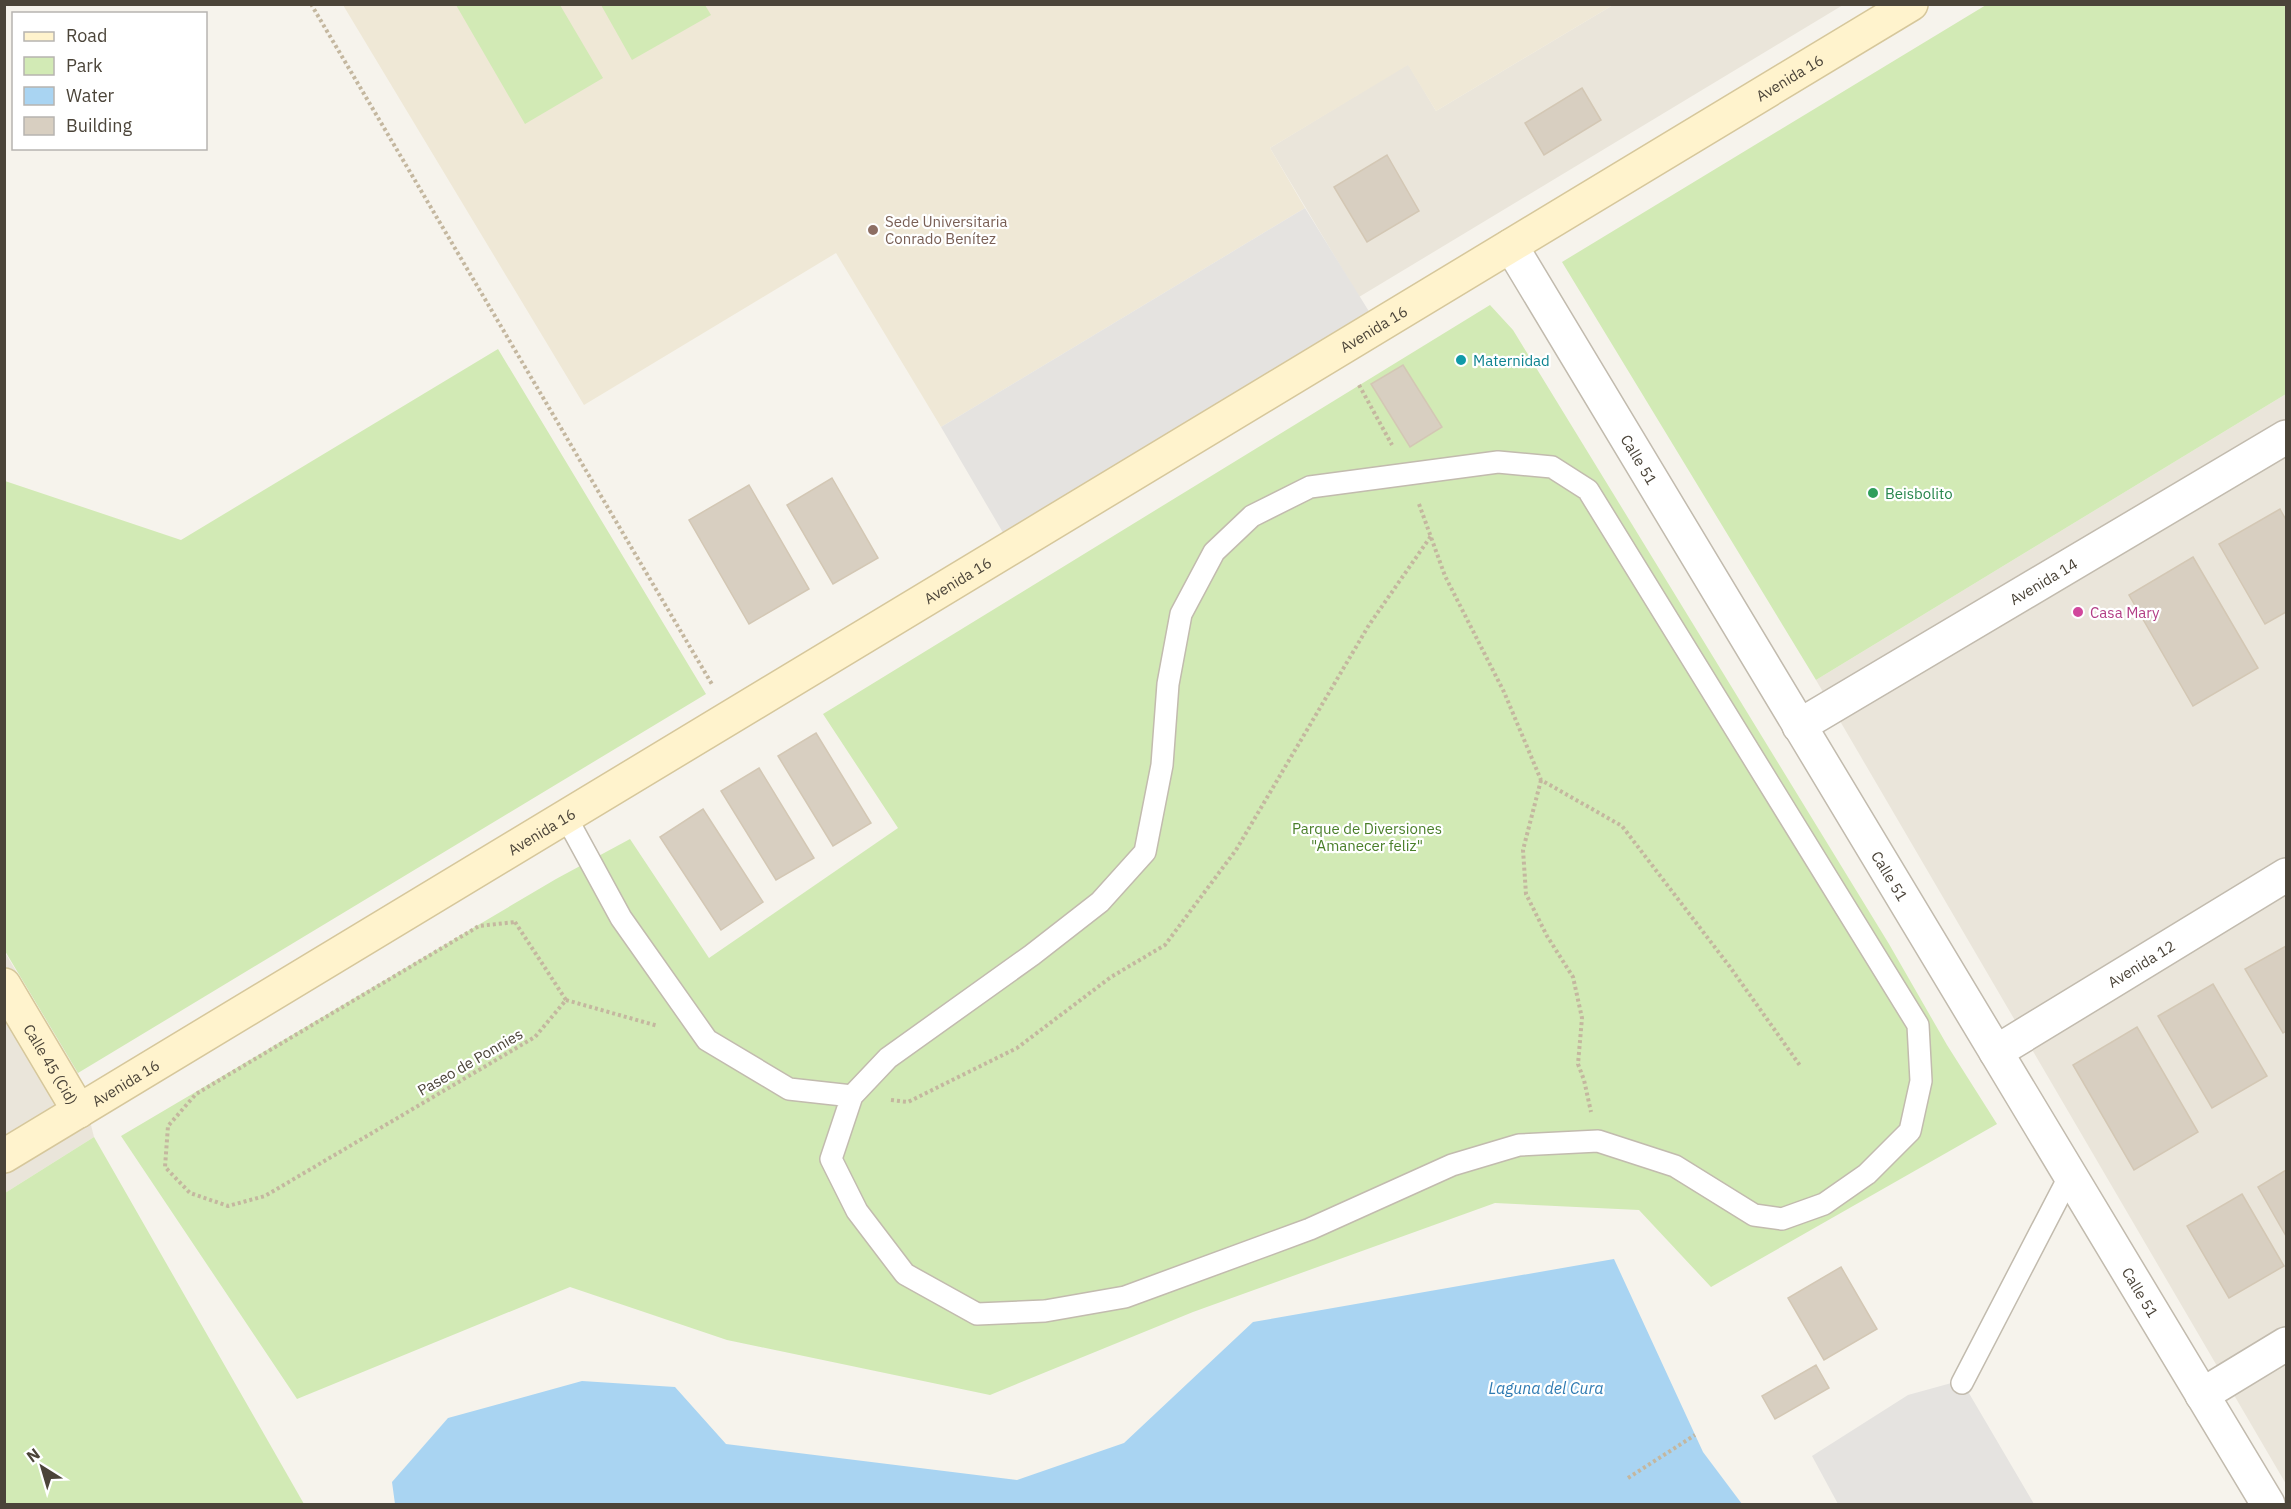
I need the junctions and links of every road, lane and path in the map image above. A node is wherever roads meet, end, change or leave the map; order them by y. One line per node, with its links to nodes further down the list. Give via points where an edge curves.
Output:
1 (311, 4): 8 (path)
2 (1911, 4): 3 (street, Avenida 16)
3 (1511, 246): 8 (street, Avenida 16); 9 (street, Calle 51)
4 (1359, 385): 6 (path)
5 (2286, 437): 9 (street, Avenida 14)
6 (1408, 475): 7 (path); 18 (lane, via 1310,487 1252,516 1214,552 1180,615 1168,684 1162,765 1145,852 1100,902 1032,956 888,1058); 20 (lane, via 1498,462 1552,467 1588,490 1918,1024 1921,1080 1910,1131 1867,1174 1824,1204 1782,1219 1754,1215 1675,1166)
7 (1431, 536): 10 (path, via 1445,576 1504,692); 18 (path, via 1369,625 1236,850 1165,945 1111,977 1017,1048 908,1102)
8 (732, 717): 11 (street, Avenida 16)
9 (1799, 726): 16 (street, Calle 51)
10 (1542, 780): 17 (path, via 1622,826); 20 (path, via 1523,850 1526,894 1574,977 1582,1018 1578,1064)
11 (566, 817): 15 (lane, via 621,918); 19 (street, Avenida 16)
12 (2286, 875): 16 (street, Avenida 12)
13 (4, 985): 19 (street, Calle 45 (Cid))
14 (566, 1000): 14 (path, Paseo de Ponnies, via 535,1037 265,1196 228,1206 190,1193 165,1167 168,1126 196,1094 479,926 515,922); 15 (path)
15 (707, 1040): 18 (lane, via 789,1089)
16 (1996, 1052): 22 (street, Calle 51)
17 (1801, 1067)
18 (852, 1096): 20 (lane, via 831,1159 857,1211 905,1274 977,1314 1045,1311 1125,1297 1310,1230 1452,1165 1519,1145)
19 (79, 1112): 21 (street, Avenida 16)
20 (1598, 1141)
21 (4, 1156)
22 (2070, 1175): 24 (lane); 25 (street, Calle 51)
23 (2286, 1344): 25 (street)
24 (1962, 1383)
25 (2202, 1395): 28 (street, Calle 51)
26 (1695, 1435): 27 (path)
27 (1628, 1478)
28 (2268, 1504)

